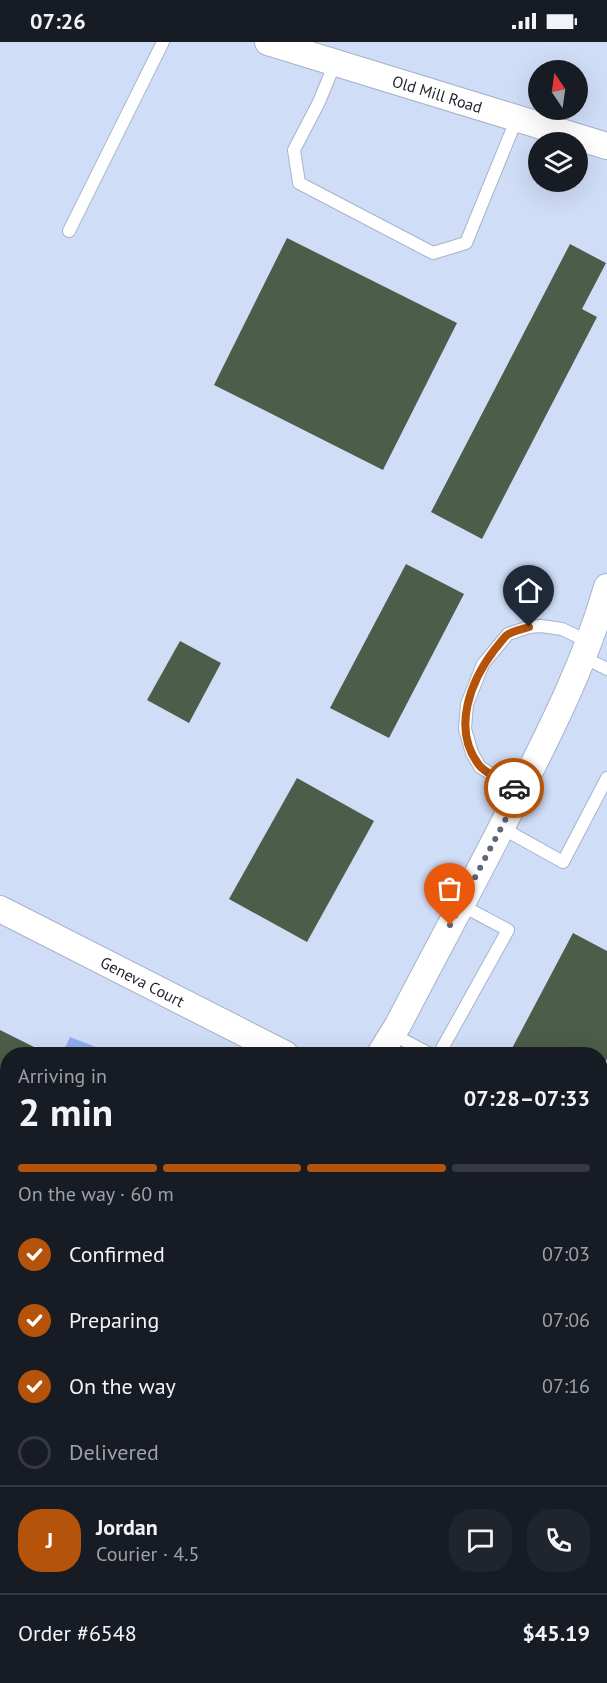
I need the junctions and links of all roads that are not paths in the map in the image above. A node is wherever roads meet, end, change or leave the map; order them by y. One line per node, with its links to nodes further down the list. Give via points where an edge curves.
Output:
1 (163, 42): 6 (lane)
2 (268, 42): 3 (street, Old Mill Road)
3 (335, 63): 4 (street, Old Mill Road); 4 (lane, via 294,150 299,183 432,253 466,243)
4 (517, 118): 5 (street, Old Mill Road)
5 (607, 146)
6 (69, 231)
7 (607, 588): 8 (street)
8 (586, 650): 9 (lane); 11 (street); 11 (lane, via 562,629 529,627 507,634 483,664 467,704 465,729 480,767)
9 (607, 669)
10 (607, 778): 12 (lane, via 563,862)
11 (520, 792): 12 (street)
12 (502, 828): 13 (street)
13 (461, 905): 15 (street); 17 (lane, via 508,930)
14 (0, 909): 16 (street, Geneva Court)
15 (386, 1044)
16 (271, 1047)
17 (443, 1047)

